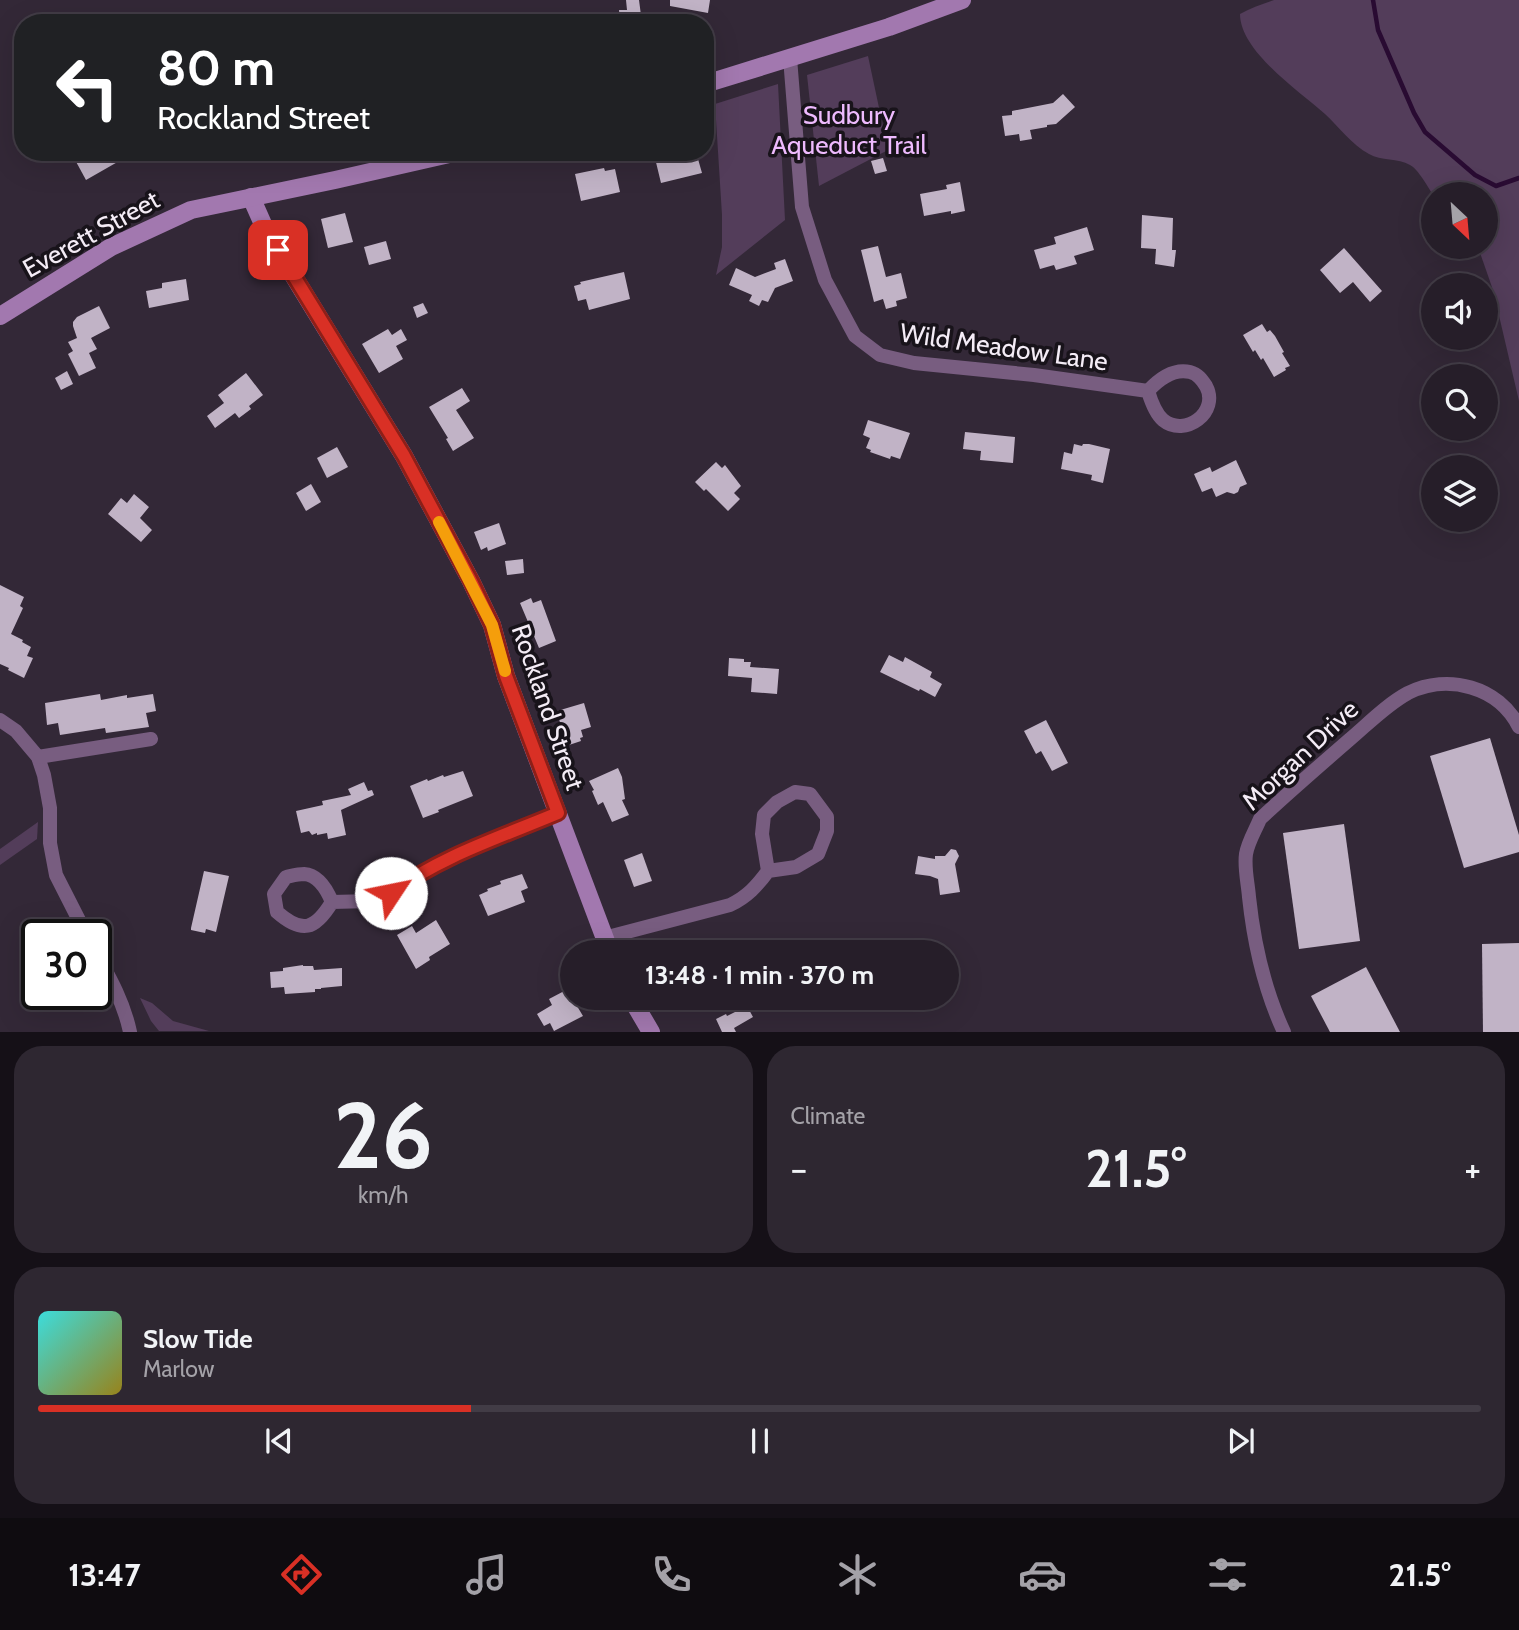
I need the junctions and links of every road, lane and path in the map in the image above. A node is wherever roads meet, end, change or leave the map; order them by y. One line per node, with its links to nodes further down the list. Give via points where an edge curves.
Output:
1 (962, 0): 2 (street)
2 (790, 58): 3 (street); 7 (street, Wild Meadow Lane, via 802,207 825,280 855,336 880,355 914,363)
3 (714, 81)
4 (407, 161): 5 (street, Everett Street)
5 (251, 197): 6 (street, Everett Street, via 191,210 135,235); 12 (street, Rockland Street, via 266,231 404,456 471,581 492,625 506,676)
6 (0, 316)
7 (1148, 391): 7 (street, via 1157,414 1173,425 1193,424 1209,401 1204,382 1188,372 1170,373)
8 (0, 720): 11 (street)
9 (1519, 727): 22 (street, Morgan Drive, via 1503,705 1467,685 1432,685 1411,692 1384,710 1260,819 1246,856 1252,925 1260,967)
10 (152, 739): 11 (street)
11 (38, 757): 15 (street, via 50,808 56,875)
12 (558, 813): 14 (street, via 440,862 371,901); 16 (street, Rockland Street)
13 (768, 871): 13 (street, via 764,815 795,792 810,794 827,817 818,854 796,867); 17 (street, via 743,899)
14 (332, 902)
15 (78, 919)
16 (605, 940)
17 (622, 940)
18 (112, 982): 20 (street)
19 (638, 1010): 21 (street)
20 (130, 1031)
21 (651, 1031)
22 (1284, 1031)

